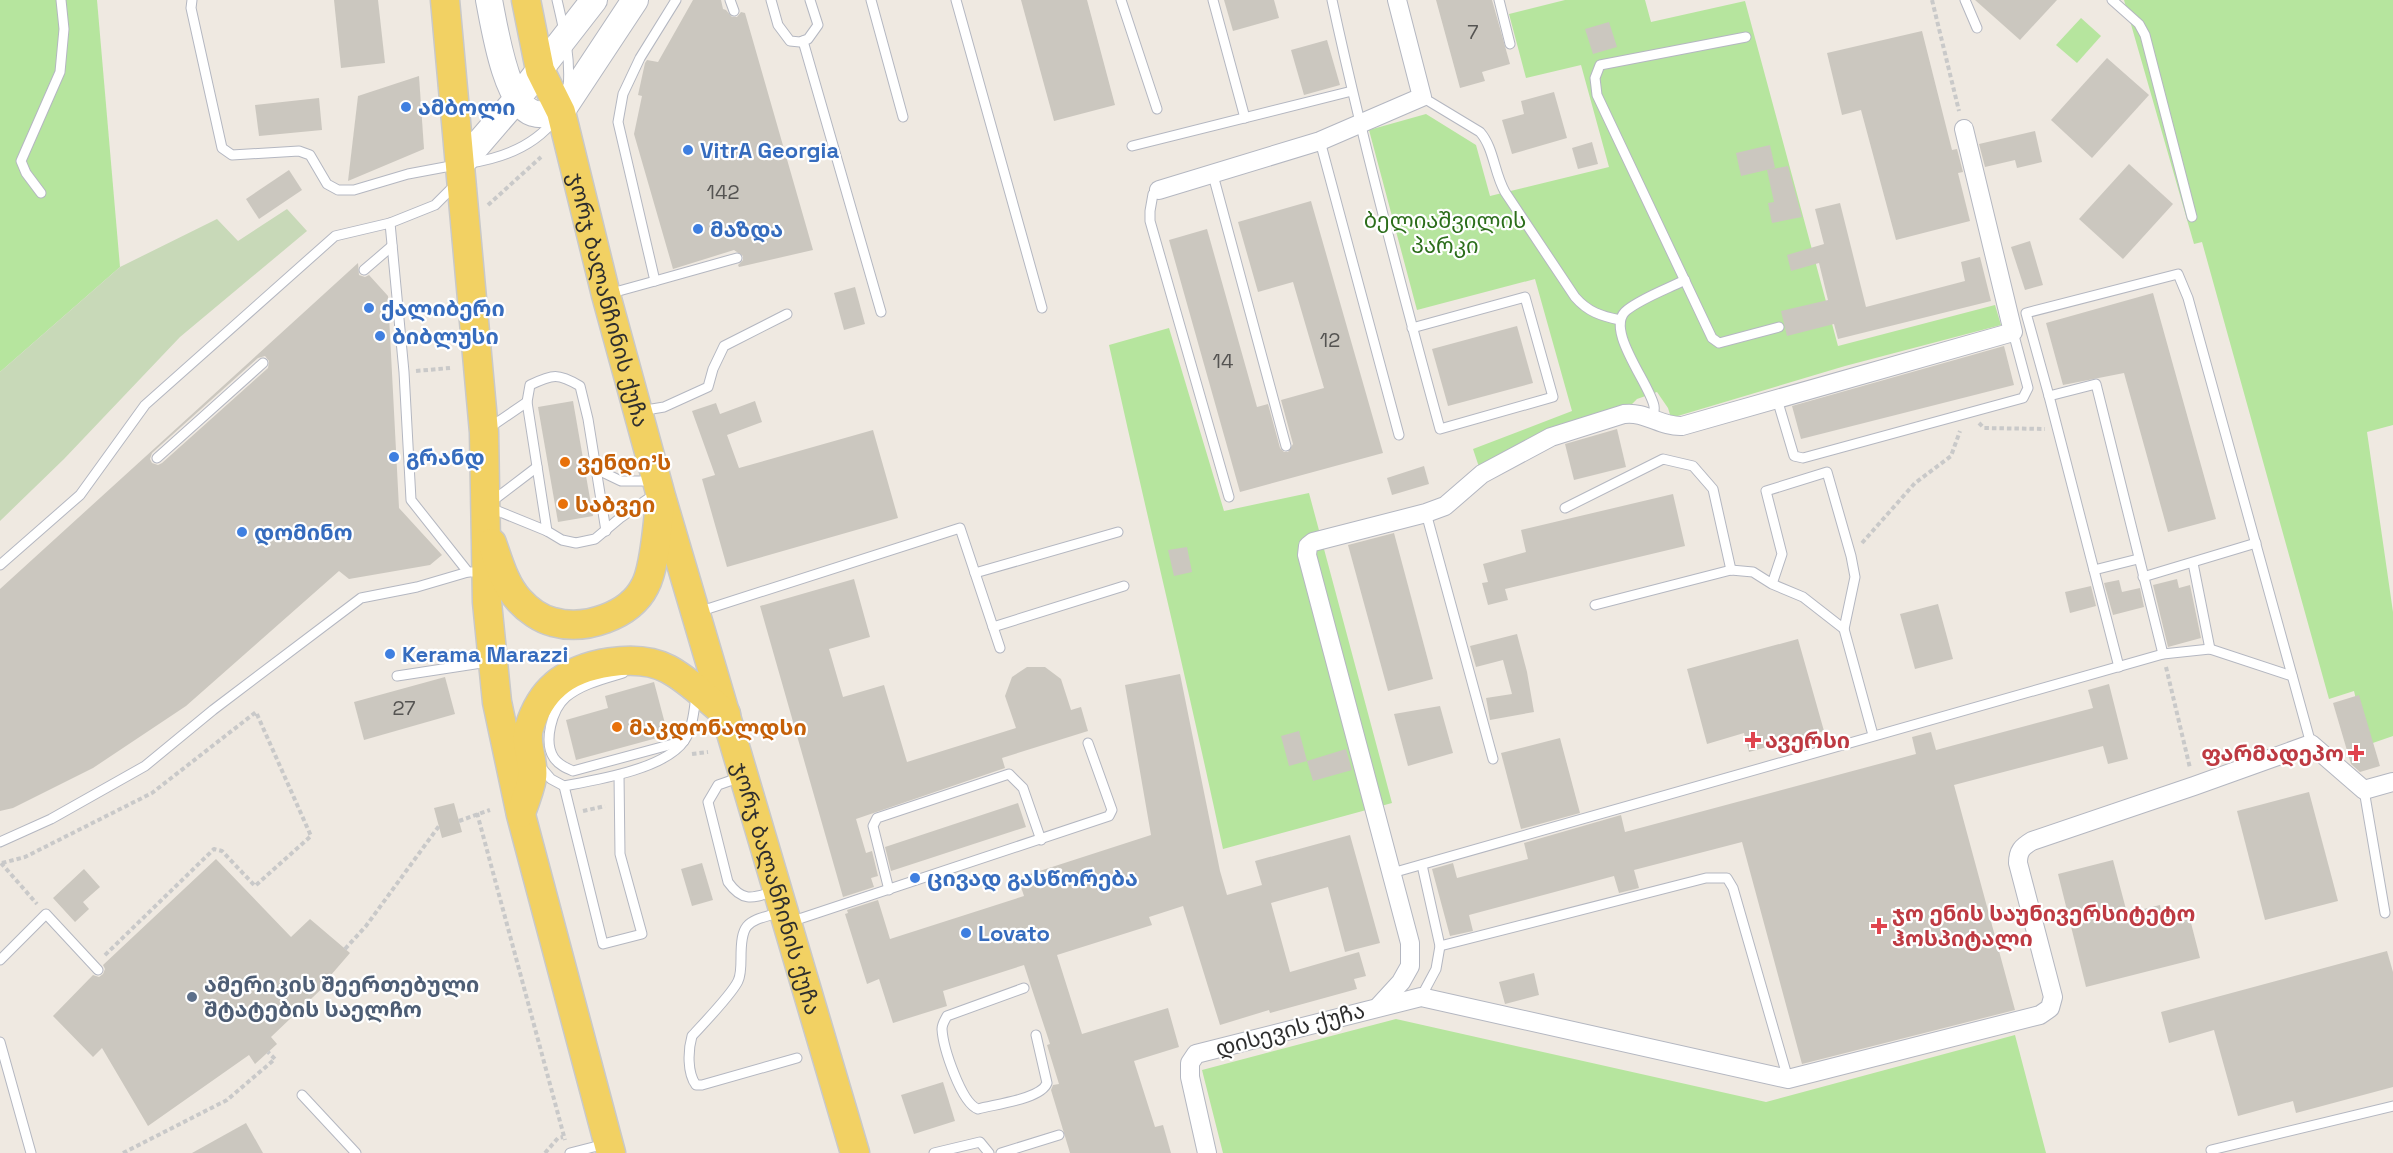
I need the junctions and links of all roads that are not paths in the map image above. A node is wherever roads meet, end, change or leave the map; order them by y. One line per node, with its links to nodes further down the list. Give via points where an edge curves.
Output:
1 (61, 0): 43 (lane, via 64,29 60,72 21,161)
2 (192, 0): 40 (lane, via 222,148 232,155 299,151 310,154 327,184 338,190 354,190 408,174)
3 (445, 0): 40 (main road)
4 (489, 0): 31 (main road, via 504,69)
5 (526, 0): 28 (main road, ჯორჯ ბალანჩინის ქუჩა)
6 (557, 0): 24 (lane)
7 (594, 0): 24 (main road)
8 (635, 0): 33 (main road)
9 (676, 0): 50 (lane, via 623,94 618,122)
10 (730, 0): 22 (lane)
11 (771, 0): 26 (lane, via 778,26 790,41)
12 (810, 0): 26 (lane, via 818,25)
13 (872, 0): 34 (lane)
14 (957, 0): 52 (lane)
15 (1121, 0): 32 (lane)
16 (1213, 0): 35 (lane)
17 (1332, 0): 29 (lane)
18 (1397, 0): 30 (street)
19 (1499, 0): 27 (lane)
20 (1965, 0): 23 (lane)
21 (2112, 0): 44 (lane, via 2139,24 2145,35)
22 (734, 11)
23 (1977, 28)
24 (566, 36): 28 (main road); 33 (lane, via 569,76)
25 (1746, 37): 49 (lane, via 1600,65 1595,78 1597,95)
26 (803, 41): 53 (lane)
27 (1510, 44)
28 (540, 70): 31 (main road); 33 (main road, ჯორჯ ბალანჩინის ქუჩა)
29 (1352, 91): 35 (lane); 36 (lane)
30 (1422, 97): 36 (street); 55 (lane, via 1480,132 1487,140 1505,192 1575,297 1597,315)
31 (518, 99): 33 (main road, via 532,113); 40 (main road)
32 (1157, 109)
33 (561, 112): 40 (lane, via 546,132 526,145); 51 (main road, ჯორჯ ბალანჩინის ქუჩა)
34 (903, 117)
35 (1245, 118): 39 (lane)
36 (1359, 122): 38 (street); 57 (lane)
37 (1964, 129): 58 (street)
38 (1320, 141): 41 (street); 66 (lane)
39 (1132, 146)
40 (461, 171): 45 (lane, via 435,205); 65 (main road)
41 (1213, 175): 42 (street); 67 (lane)
42 (1159, 190): 72 (lane, via 1151,202 1150,221)
43 (41, 193)
44 (2192, 217)
45 (390, 223): 46 (lane); 82 (lane, via 335,236 145,405 80,495)
46 (392, 246): 48 (lane); 85 (lane, via 411,500)
47 (736, 258): 50 (lane)
48 (364, 270)
49 (1685, 280): 55 (lane, via 1626,310); 56 (lane, via 1712,338 1719,343)
50 (655, 281): 51 (lane)
51 (606, 295): 63 (main road, ჯორჯ ბალანჩინის ქუჩა)
52 (1042, 308)
53 (881, 312)
54 (787, 314): 63 (lane, via 724,346 708,387 664,407)
55 (1620, 320): 64 (lane, via 1624,341 1654,404)
56 (1779, 327)
57 (1412, 328): 57 (lane, via 1525,297 1552,397 1440,429)
58 (2013, 332): 61 (street); 61 (lane, via 2028,388 2023,398 1803,459 1794,456)
59 (263, 363): 68 (lane)
60 (2049, 396): 79 (lane, via 2026,313 2178,274); 80 (lane, via 2096,384); 84 (lane)
61 (1777, 399): 64 (street, via 1682,426)
62 (527, 402): 65 (lane); 69 (lane); 70 (lane, via 530,385 549,376 563,377 580,386)
63 (638, 411): 71 (main road, ჯორჯ ბალანჩინის ქუჩა)
64 (1652, 419): 74 (street, via 1635,412 1551,437 1482,474 1445,506)
65 (484, 432): 75 (main road)
66 (1399, 435)
67 (1287, 446)
68 (157, 458)
69 (537, 467): 75 (lane); 76 (lane)
70 (596, 469): 71 (lane, via 621,481); 77 (lane)
71 (659, 489): 75 (main road, via 645,586 615,614 590,622 552,622 520,601 508,586); 77 (lane); 91 (main road, ჯორჯ ბალანჩინის ქუჩა)
72 (1229, 497)
73 (1565, 508): 83 (lane, via 1663,459 1693,466 1713,489)
74 (1426, 513): 109 (lane); 119 (street, via 1314,542 1308,546 1307,555)
75 (486, 518): 76 (lane); 85 (main road)
76 (547, 531): 77 (lane, via 576,543 595,539)
77 (606, 531)
78 (1118, 532): 86 (lane)
79 (2256, 543): 81 (lane); 101 (lane)
80 (2138, 559): 84 (lane); 87 (lane)
81 (2193, 563): 87 (lane); 95 (lane)
82 (0, 566)
83 (1731, 570): 88 (lane, via 1753,572); 90 (lane)
84 (2094, 570): 98 (lane)
85 (477, 572): 97 (main road); 117 (lane, via 361,598 145,766 51,819)
86 (975, 573): 91 (lane, via 960,528); 92 (lane)
87 (2143, 577): 96 (lane)
88 (1772, 584): 93 (lane, via 1803,597); 93 (lane, via 1782,554 1766,490 1827,472 1855,577)
89 (1124, 586): 92 (lane)
90 (1595, 604)
91 (696, 613): 103 (main road, ჯორჯ ბალანჩინის ქუჩა)
92 (993, 627): 94 (lane)
93 (1844, 629): 104 (lane)
94 (1000, 648)
95 (2210, 649): 96 (lane); 101 (lane)
96 (2163, 654): 98 (lane)
97 (494, 661): 100 (lane); 115 (main road, via 499,714)
98 (2119, 667): 104 (lane)
99 (667, 668): 102 (main road); 105 (lane, via 627,672 580,687 564,698 556,711 549,745 553,757 573,771); 108 (main road, via 633,660 568,675 539,703 528,730)
100 (397, 676)
101 (2292, 676): 107 (lane)
102 (697, 691): 103 (main road); 105 (lane)
103 (726, 714): 111 (main road, ჯორჯ ბალანჩინის ქუჩა)
104 (1873, 735): 118 (lane)
105 (684, 741): 110 (lane, via 648,766)
106 (1088, 742): 116 (lane, via 1112,810 1109,816)
107 (2311, 744): 114 (street); 132 (street, via 2032,841 2018,853 2054,997 2050,1008 2040,1015)
108 (529, 754): 113 (lane, via 551,779); 115 (main road, via 533,776)
109 (1493, 759)
110 (619, 775): 113 (lane); 113 (lane, via 620,854 642,934 603,944)
111 (744, 776): 121 (main road, ჯორჯ ბალანჩინის ქუჩა); 121 (lane, via 718,785 708,802 728,882 743,896)
112 (2393, 783): 114 (street)
113 (564, 786)
114 (2364, 790): 122 (lane)
115 (521, 815): 136 (main road)
116 (1041, 840): 120 (lane); 120 (lane, via 1023,788 1009,774 877,818 873,826)
117 (0, 842)
118 (1422, 865): 119 (lane); 123 (lane)
119 (1392, 873): 128 (street, via 1410,943 1410,966)
120 (889, 890): 121 (lane, via 810,917)
121 (782, 908): 131 (lane, via 745,926 738,982 692,1036 691,1078 696,1085 702,1085); 141 (main road, ჯორჯ ბალანჩინის ქუჩა)
122 (2385, 913)
123 (1440, 945): 127 (lane, via 1436,969); 132 (lane, via 1706,878 1727,878)
124 (0, 960): 125 (lane, via 46,914)
125 (96, 967)
126 (1024, 988): 129 (lane, via 947,1016 944,1021 949,1061 972,1107 978,1109 1036,1095 1045,1089)
127 (1421, 997): 128 (street); 132 (street)
128 (1379, 1006): 145 (street, დისევის ქუჩა, via 1196,1054 1190,1063 1191,1077)
129 (1036, 1035)
130 (0, 1042): 139 (lane)
131 (797, 1058)
132 (1788, 1079)
133 (302, 1095): 140 (lane)
134 (2393, 1106): 137 (lane)
135 (1059, 1135): 144 (lane)
136 (610, 1148): 138 (lane)
137 (2211, 1150)
138 (572, 1152)
139 (31, 1153)
140 (356, 1153)
141 (855, 1153)
142 (934, 1153): 143 (lane, via 980,1142)
143 (989, 1153)
144 (1000, 1153)
145 (1207, 1153)

